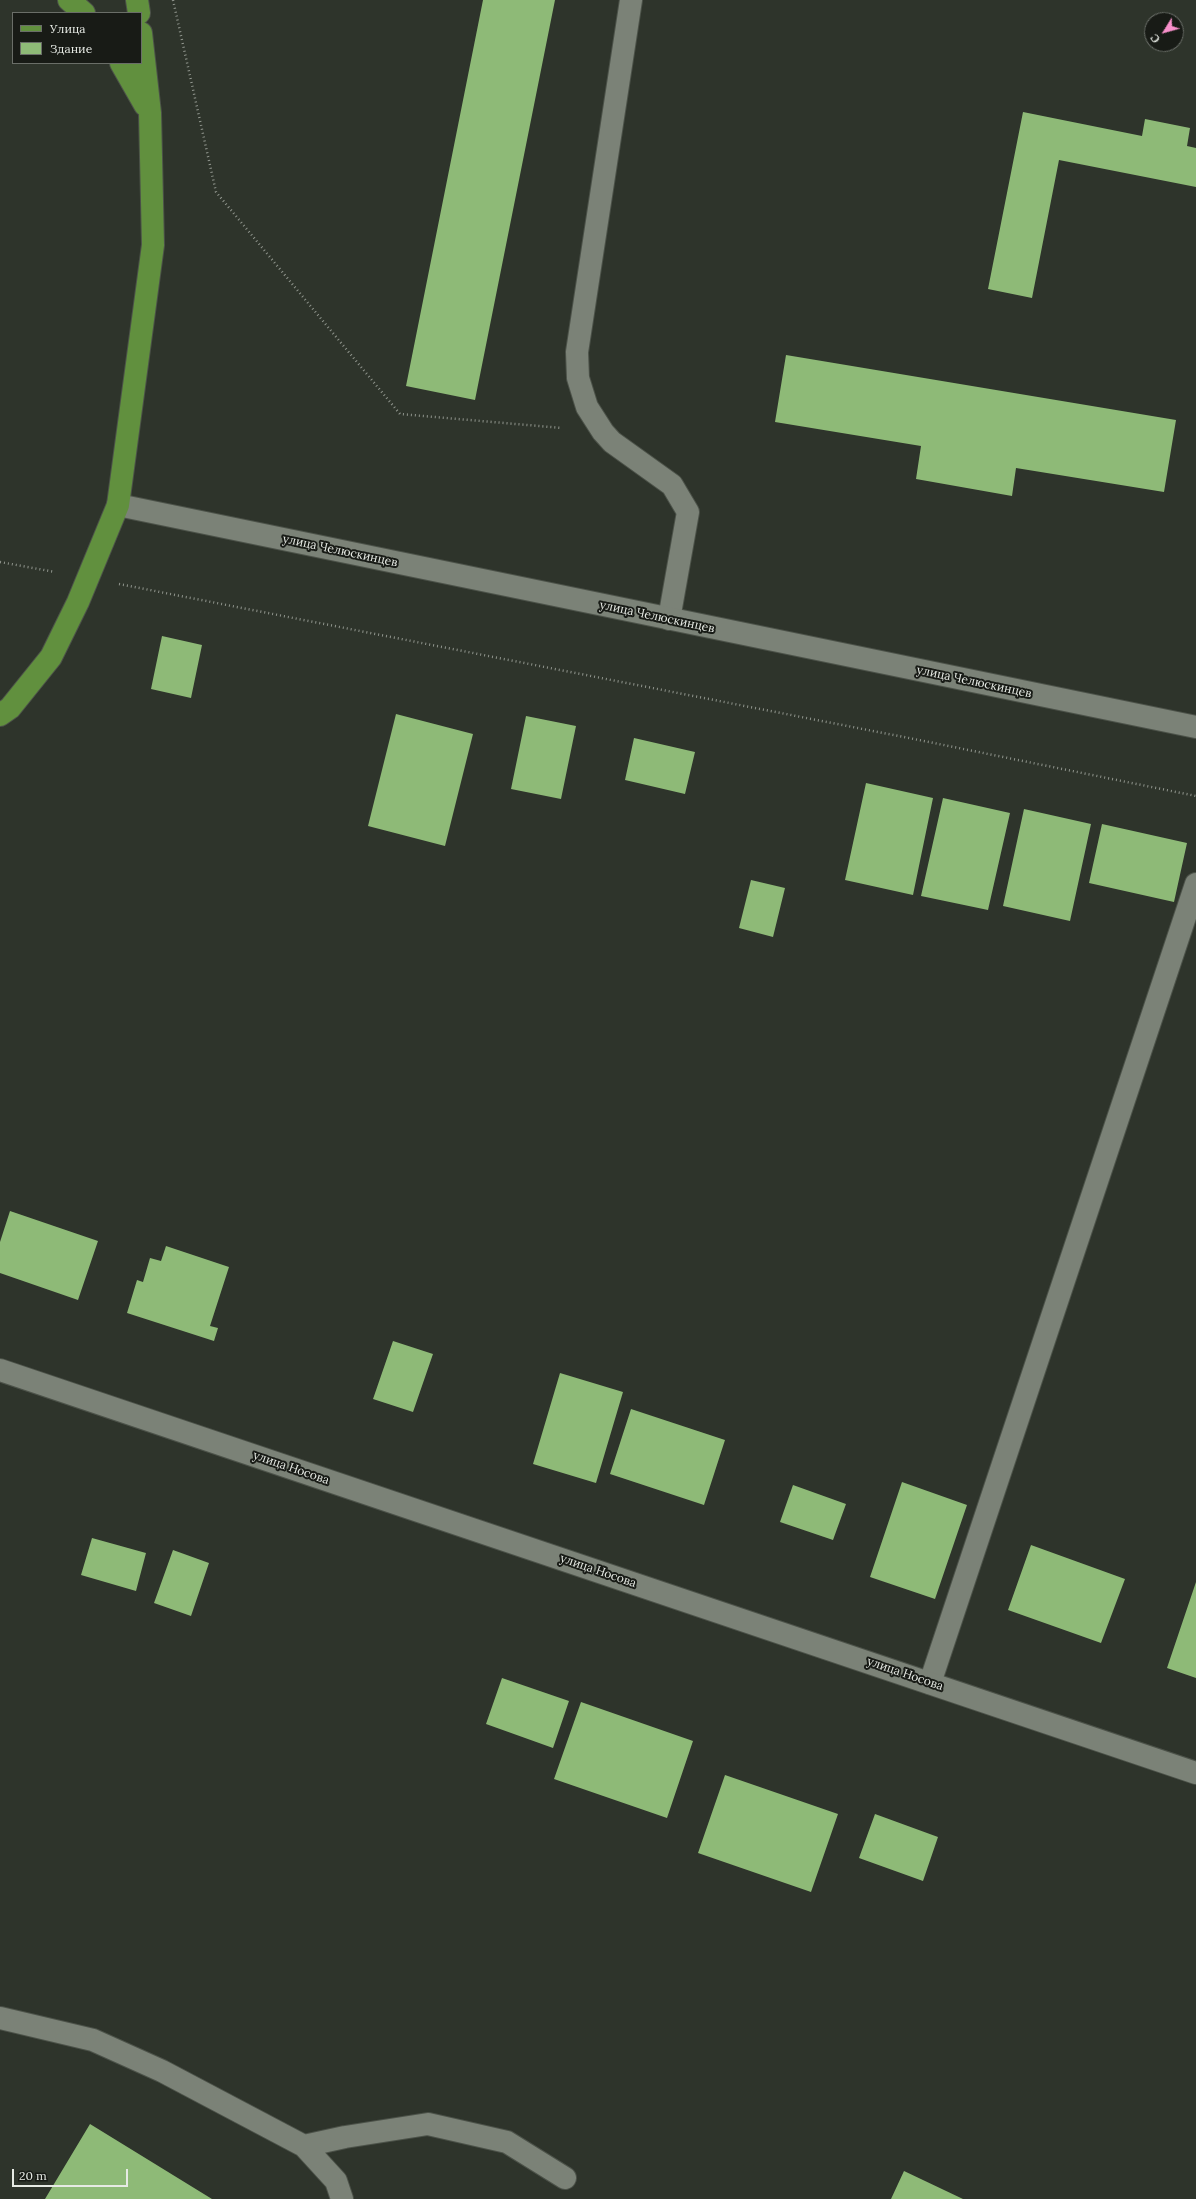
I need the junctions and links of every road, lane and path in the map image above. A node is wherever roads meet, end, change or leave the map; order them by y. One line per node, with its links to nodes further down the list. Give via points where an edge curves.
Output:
1 (70, 0): 5 (main road)
2 (137, 0): 6 (main road)
3 (173, 0): 10 (path, via 216,192 400,414)
4 (630, 0): 10 (street, via 576,352 578,378 587,407)
5 (83, 12)
6 (139, 12)
7 (142, 42): 9 (main road)
8 (122, 64): 9 (main road)
9 (150, 113): 11 (main road, via 153,245)
10 (603, 432): 14 (street, via 612,442 672,485 688,512)
11 (118, 505): 13 (main road); 14 (street, улица Челюскинцев)
12 (0, 562): 13 (path)
13 (88, 578): 15 (main road, via 51,657 10,708); 17 (path)
14 (669, 619): 16 (street, улица Челюскинцев)
15 (0, 715)
16 (1196, 727)
17 (1196, 796)
18 (1196, 884): 20 (street)
19 (0, 1370): 20 (street, улица Носова)
20 (930, 1683): 21 (street, улица Носова)
21 (1196, 1773)
22 (0, 2018): 23 (street, via 93,2040 162,2071)
23 (304, 2146): 24 (street, via 428,2124 507,2142); 25 (street, via 336,2182)
24 (565, 2178)
25 (342, 2199)

